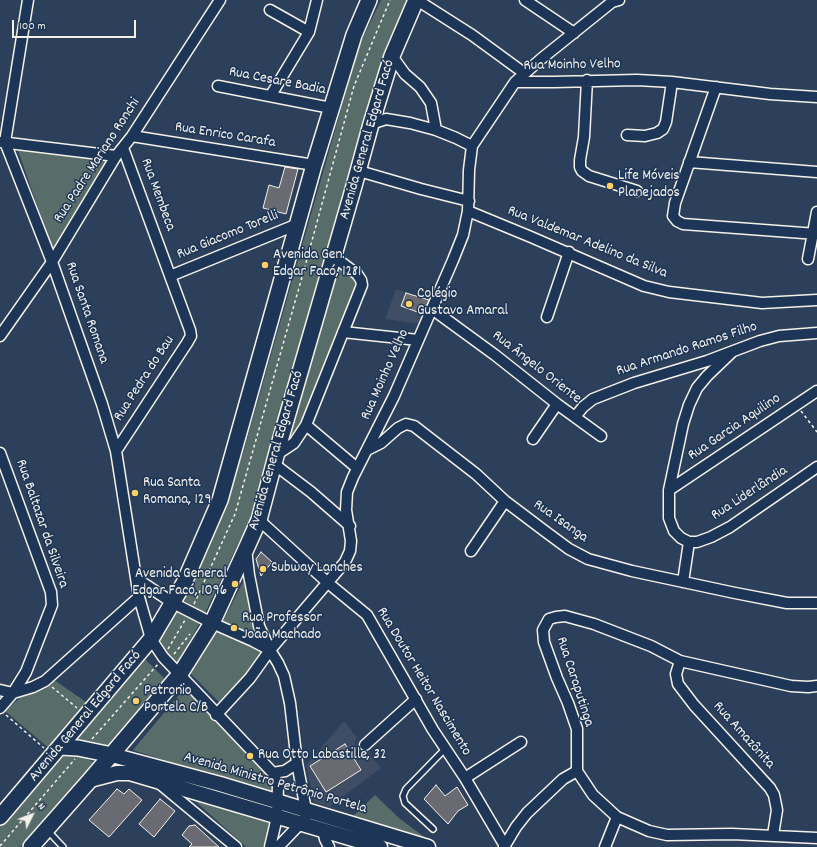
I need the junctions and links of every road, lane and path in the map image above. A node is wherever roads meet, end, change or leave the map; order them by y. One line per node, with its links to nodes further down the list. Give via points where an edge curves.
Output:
1 (28, 0): 29 (street)
2 (220, 0): 28 (street, Rua Padre Mariano Ronchi)
3 (317, 0): 9 (street)
4 (369, 0): 22 (main road, Avenida General Edgard Facó, via 354,35)
5 (417, 0): 11 (main road, Avenida General Edgard Facó); 12 (street, via 472,35)
6 (525, 0): 10 (street)
7 (614, 1): 10 (street)
8 (270, 10): 9 (street)
9 (309, 32): 20 (street)
10 (574, 33): 12 (street)
11 (392, 56): 13 (street); 14 (main road, Avenida General Edgard Facó)
12 (524, 73): 16 (street)
13 (405, 74): 14 (street); 26 (street, via 420,87 431,103)
14 (385, 79): 23 (main road, Avenida General Edgard Facó)
15 (587, 80): 16 (street, Rua Moinho Velho); 17 (street, Rua Moinho Velho); 37 (street, via 580,167 589,176)
16 (515, 82): 30 (street, Rua Moinho Velho)
17 (672, 82): 19 (street, Rua Moinho Velho); 27 (street, via 663,129 657,134)
18 (218, 86): 20 (street, Rua Cesare Badia)
19 (716, 87): 21 (street, Rua Moinho Velho); 33 (street)
20 (271, 95): 22 (street, Rua Cesare Badia)
21 (817, 97)
22 (331, 108): 34 (main road, Avenida General Edgard Facó)
23 (375, 109): 24 (street); 25 (main road, Avenida General Edgard Facó)
24 (386, 119): 25 (street); 26 (street)
25 (371, 124): 35 (main road, Avenida General Edgard Facó)
26 (436, 130): 30 (street)
27 (627, 135)
28 (132, 136): 31 (street, Rua Padre Mariano Ronchi); 34 (street, Rua Enrico Carafa)
29 (3, 142): 32 (street); 45 (street, Rua Santa Romana)
30 (472, 146): 38 (street, Rua Moinho Velho)
31 (123, 148): 32 (street, Rua Padre Mariano Ronchi); 46 (street, Rua Membeca)
32 (116, 156): 45 (street, Rua Padre Mariano Ronchi)
33 (689, 162): 36 (street); 41 (street, via 675,203 673,216 677,221 683,224)
34 (314, 165): 40 (main road, Avenida General Edgard Facó)
35 (359, 171): 38 (street, Rua Valdemar Adelino da Silva); 43 (main road, Avenida General Edgard Facó)
36 (817, 172)
37 (637, 191)
38 (468, 206): 42 (street, Rua Valdemar Adelino da Silva); 48 (street, Rua Moinho Velho, via 463,235)
39 (817, 212): 41 (street)
40 (298, 224): 46 (street, Rua Giacomo Torelli); 80 (main road, Avenida General Edgard Facó, via 220,500 184,583)
41 (815, 235): 44 (street)
42 (569, 252): 47 (street, Rua Valdemar Adelino da Silva, via 644,286 669,292 762,303); 49 (street)
43 (334, 257): 50 (street, via 357,274 362,285); 66 (main road, Avenida General Edgard Facó)
44 (808, 258)
45 (52, 262): 52 (street, Rua Padre Mariano Ronchi); 64 (street, Rua Santa Romana)
46 (170, 276): 64 (street, Rua Pedra do Bau, via 190,330 188,343)
47 (817, 300)
48 (432, 309): 53 (street, Rua Moinho Velho); 56 (street, Rua Ângelo Oriente)
49 (547, 317)
50 (343, 332): 53 (street); 59 (street)
51 (817, 333): 54 (street, Rua Armando Ramos Filho, via 780,336)
52 (0, 336)
53 (418, 340): 63 (street, Rua Moinho Velho)
54 (732, 352): 58 (street, Rua Armando Ramos Filho, via 606,393 593,399); 69 (street, via 697,388 688,405)
55 (817, 391): 57 (street, Rua Garcia Aquilino)
56 (558, 404): 58 (street, Rua Ângelo Oriente); 62 (street)
57 (796, 405): 60 (path); 69 (street, Rua Garcia Aquilino)
58 (575, 417): 61 (street, Rua Ângelo Oriente)
59 (306, 425): 66 (street, via 294,443); 68 (street)
60 (817, 432)
61 (601, 436)
62 (533, 439)
63 (367, 450): 68 (street, Rua Moinho Velho); 70 (street, Rua Isanga, via 381,443 398,428 406,424 414,426 476,474)
64 (116, 451): 76 (street, Rua Santa Romana)
65 (0, 453): 92 (street, Rua Baltazar da Silveira, via 51,592 52,605 26,672)
66 (276, 458): 71 (main road, Avenida General Edgard Facó); 72 (street)
67 (817, 467): 73 (street, Rua Liderlândia, via 730,528)
68 (358, 468): 72 (street, Rua Moinho Velho, via 347,492 346,510)
69 (669, 490): 73 (street, via 669,518 674,530 681,538)
70 (505, 501): 75 (street); 77 (street, Rua Isanga, via 569,549 588,559)
71 (259, 520): 74 (main road, Avenida General Edgard Facó); 78 (street, Rua Doutor Heitor Nascimento)
72 (350, 526): 78 (street, Rua Moinho Velho, via 350,551 345,562)
73 (693, 542): 77 (street)
74 (246, 549): 82 (main road, Avenida General Edgard Facó); 85 (street, via 256,614)
75 (471, 550)
76 (137, 579): 79 (street, Rua Santa Romana); 80 (street)
77 (683, 582): 81 (street, Rua Isanga, via 787,603)
78 (328, 583): 85 (street, Rua Moinho Velho); 93 (street, Rua Doutor Heitor Nascimento, via 366,615)
79 (139, 597): 84 (street, Rua Santa Romana); 89 (street)
80 (172, 603): 82 (street); 84 (main road, Avenida General Edgard Facó)
81 (817, 603)
82 (212, 623): 85 (street); 88 (main road, Avenida General Edgard Facó)
83 (191, 634): 87 (path)
84 (151, 640): 87 (street); 96 (main road, Avenida General Edgard Facó)
85 (270, 650): 95 (street, Rua Moinho Velho, via 250,678); 102 (street, via 284,676 289,696)
86 (680, 661): 90 (street, Rua Caraputinga, via 791,686); 103 (street, Rua Caraputinga, via 651,646 589,622 565,616 549,619 543,630 544,642 577,729); 117 (street, Rua Amazônita, via 676,674 678,684 774,795 777,810)
87 (167, 662): 88 (street)
88 (180, 674): 95 (street); 101 (main road, Avenida General Edgard Facó)
89 (45, 681): 92 (street); 96 (path)
90 (817, 686)
91 (0, 690): 92 (street)
92 (13, 693): 94 (street, Rua Baltazar da Silveira)
93 (416, 699): 98 (street); 99 (street, Rua Doutor Heitor Nascimento)
94 (3, 712): 100 (path)
95 (216, 715): 104 (street)
96 (87, 716): 100 (main road, Avenida General Edgard Facó)
97 (521, 742): 105 (street)
98 (365, 744)
99 (445, 749): 105 (street, Rua Doutor Heitor Nascimento); 115 (lane, via 406,789 403,796 405,803)
100 (57, 752): 101 (main road, via 78,748); 110 (main road, Avenida General Edgard Facó)
101 (112, 755): 106 (main road, Avenida General Edgard Facó); 108 (main road, Avenida Ministro Petrônio Portela)
102 (297, 763): 104 (street, via 285,771); 109 (street)
103 (577, 771): 112 (street, via 593,795); 119 (street, via 564,779 527,813)
104 (273, 773): 108 (street, via 278,786)
105 (465, 778): 119 (street, Rua Doutor Heitor Nascimento)
106 (90, 780): 107 (main road, Avenida Ministro Petrônio Portela, via 117,773 130,773); 114 (main road, Avenida General Edgard Facó)
107 (157, 782): 111 (main road, Avenida Ministro Petrônio Portela); 122 (street)
108 (277, 802): 109 (main road, Avenida Ministro Petrônio Portela); 111 (street)
109 (306, 810): 113 (street, via 306,816); 127 (main road, Avenida Ministro Petrônio Portela)
110 (0, 817)
111 (277, 817): 113 (main road, Avenida Ministro Petrônio Portela); 123 (street)
112 (617, 817): 117 (street, via 649,831 667,835); 128 (street)
113 (300, 824): 116 (main road, Avenida Ministro Petrônio Portela); 124 (street)
114 (46, 829): 120 (main road, Avenida General Edgard Facó); 121 (lane)
115 (433, 829)
116 (323, 830): 125 (street); 126 (main road, Avenida Ministro Petrônio Portela)
117 (773, 835): 118 (street)
118 (817, 838)
119 (507, 845)
120 (31, 847)
121 (63, 847)
122 (236, 847)
123 (270, 847)
124 (278, 847)
125 (329, 847)
126 (380, 847)
127 (428, 847)
128 (605, 847)

